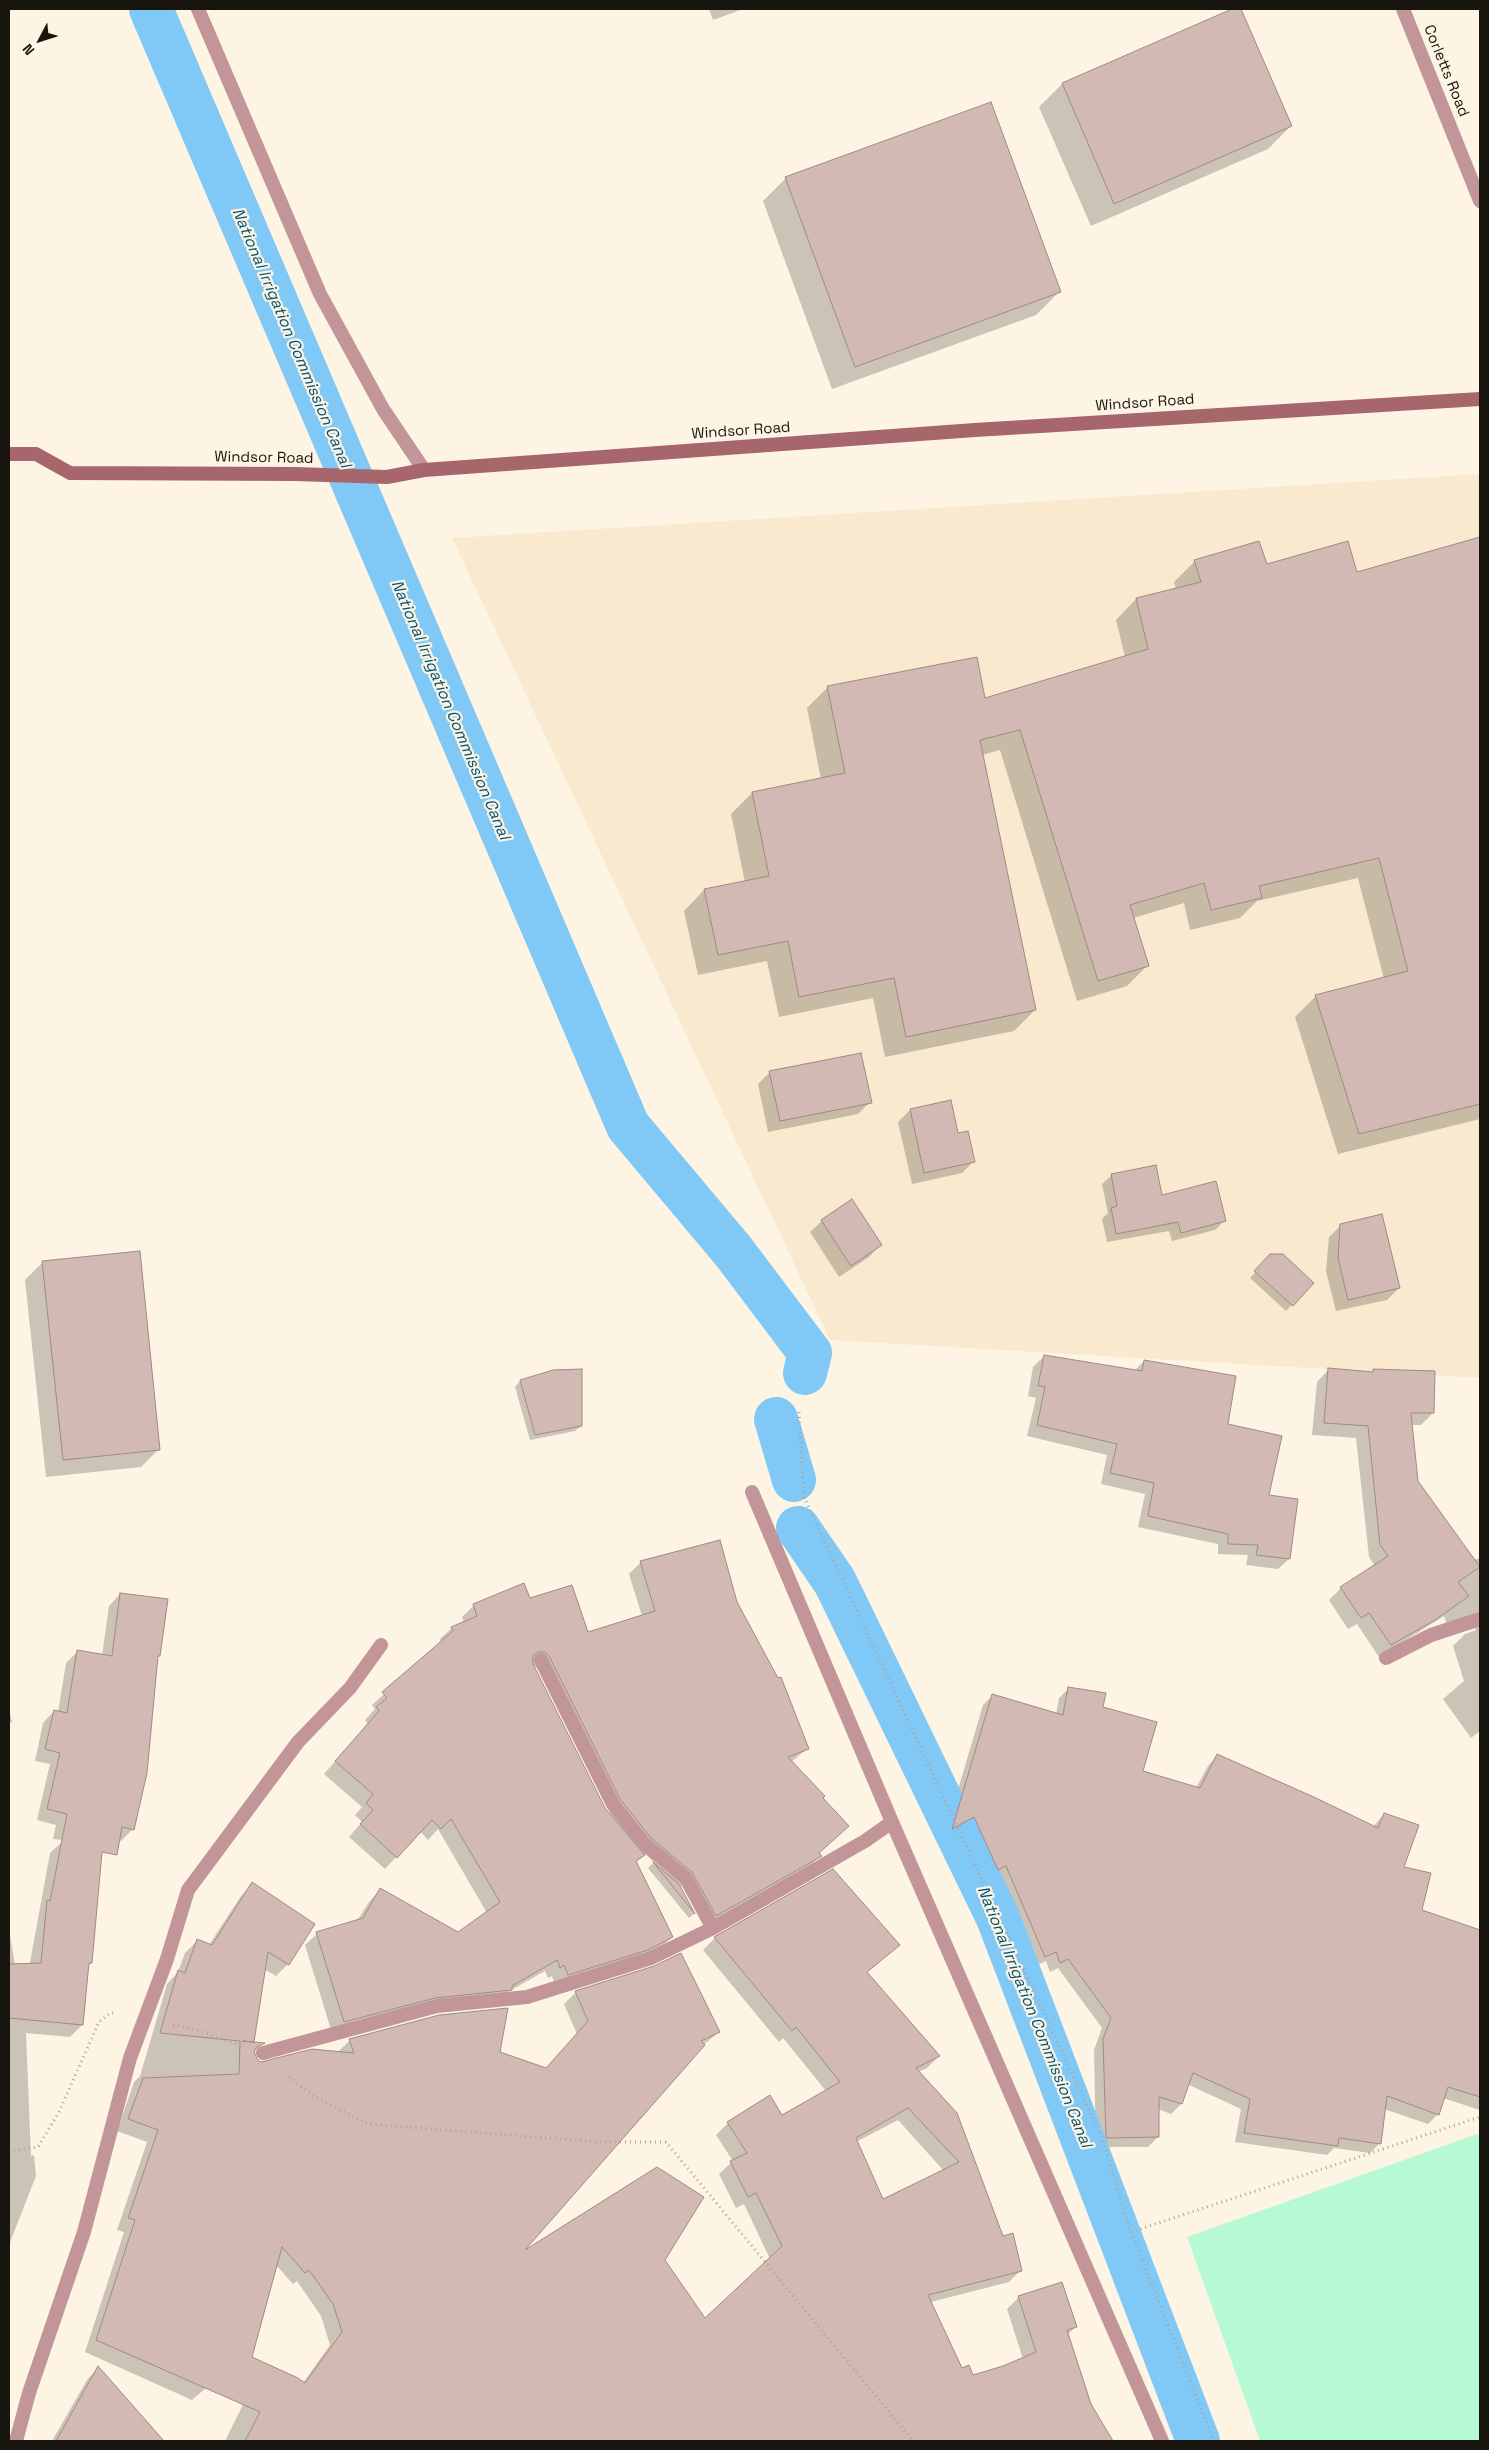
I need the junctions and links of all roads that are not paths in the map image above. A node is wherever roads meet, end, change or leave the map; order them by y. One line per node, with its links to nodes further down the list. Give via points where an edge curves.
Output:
1 (198, 9): 6 (street, via 320,294 383,409)
2 (1403, 9): 3 (street, Corletts Road)
3 (1480, 201)
4 (1480, 398): 6 (main road, Windsor Road)
5 (9, 454): 6 (main road, Windsor Road, via 36,454 70,473 387,477)
6 (424, 470)
7 (752, 1492): 12 (street)
8 (1480, 1619): 10 (street, via 1431,1634)
9 (381, 1645): 15 (street, via 350,1688 298,1742 188,1890 167,1959 130,2058 84,2232)
10 (1386, 1658)
11 (541, 1660): 13 (street, via 613,1804 645,1844 686,1878)
12 (892, 1822): 13 (street, via 865,1841); 16 (street)
13 (713, 1928): 14 (street, via 650,1958 527,1998 438,2006)
14 (263, 2053)
15 (16, 2441)
16 (1162, 2441)

